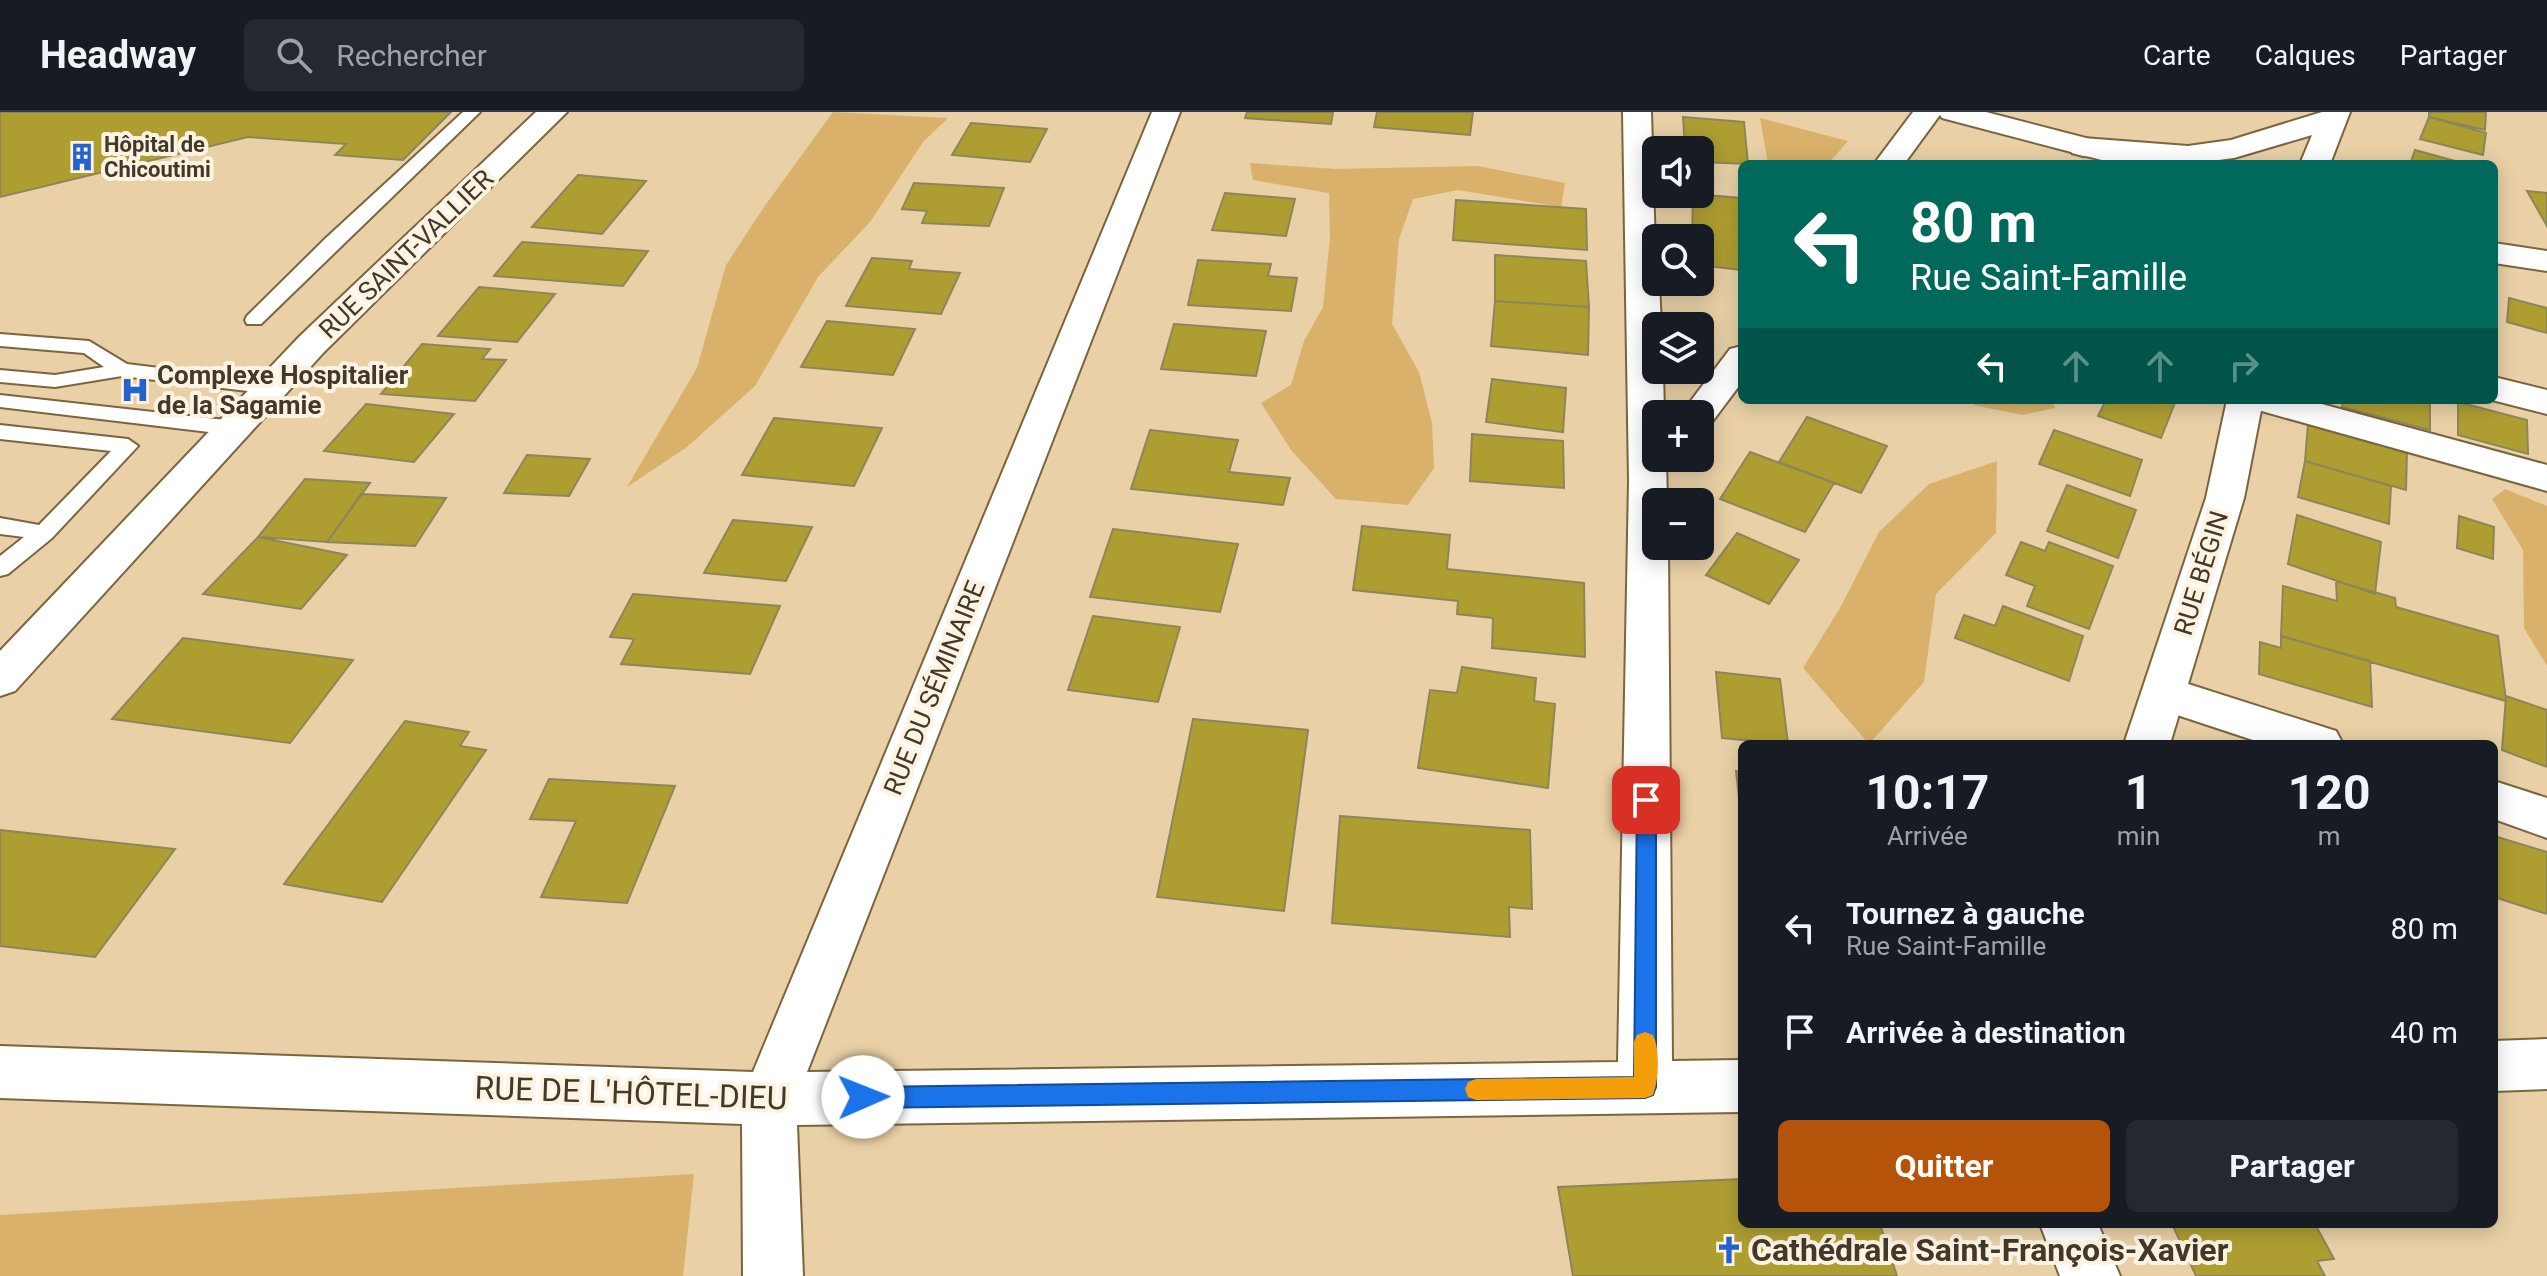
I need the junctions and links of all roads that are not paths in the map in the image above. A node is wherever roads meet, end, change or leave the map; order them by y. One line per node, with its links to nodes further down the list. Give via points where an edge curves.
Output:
1 (472, 112): 14 (lane)
2 (553, 112): 19 (street, RUE SAINT-VALLIER)
3 (1166, 112): 45 (street, RUE DU SÉMINAIRE)
4 (1637, 112): 21 (street)
5 (1928, 112): 9 (street)
6 (1952, 112): 8 (street)
7 (2334, 116): 8 (street, via 2234,149 2188,155); 11 (street)
8 (2083, 147): 10 (street)
9 (1892, 160)
10 (2136, 160)
11 (2317, 160)
12 (2498, 254): 13 (street)
13 (2547, 261)
14 (254, 320)
15 (0, 340): 17 (lane, via 89,347)
16 (1738, 362): 22 (street)
17 (122, 370): 18 (lane, via 55,381); 19 (lane)
18 (0, 376)
19 (272, 388): 27 (street, RUE SAINT-VALLIER)
20 (2498, 390): 24 (street)
21 (1653, 400)
22 (1710, 400)
23 (0, 401): 27 (lane)
24 (2547, 402)
25 (2244, 404): 35 (street, RUE BÉGIN, via 2225,498)
26 (2279, 404): 30 (street)
27 (234, 428): 34 (street, RUE SAINT-VALLIER)
28 (0, 432): 32 (lane, via 128,446)
29 (1657, 472): 44 (street)
30 (2547, 478)
31 (0, 526): 32 (lane)
32 (44, 533): 33 (lane)
33 (0, 568)
34 (0, 679)
35 (2163, 693): 36 (street, RUE BÉGIN); 37 (street)
36 (2148, 740)
37 (2308, 740)
38 (2498, 801): 39 (street)
39 (2547, 818)
40 (2547, 1064): 41 (street)
41 (2498, 1066)
42 (0, 1072): 45 (street, RUE DE L'HÔTEL-DIEU)
43 (1738, 1086): 44 (street, RUE DE L'HÔTEL-DIEU)
44 (1645, 1087): 45 (street, RUE DE L'HÔTEL-DIEU)
45 (769, 1099): 47 (street, RUE DU SÉMINAIRE)
46 (2071, 1228): 48 (street)
47 (773, 1276)
48 (2090, 1276)

